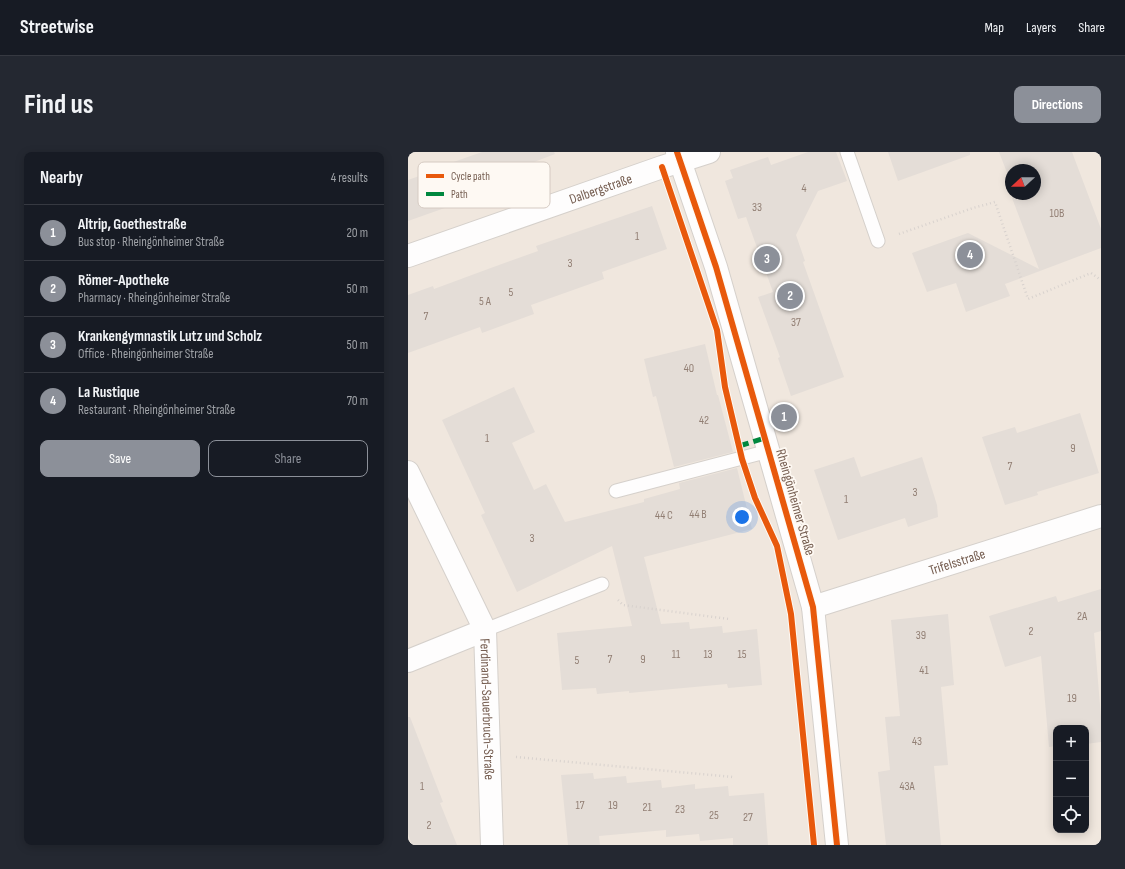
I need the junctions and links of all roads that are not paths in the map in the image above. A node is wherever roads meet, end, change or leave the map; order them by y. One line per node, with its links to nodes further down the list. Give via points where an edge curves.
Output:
1 (709, 152): 3 (street, Dalbergstraße)
2 (847, 152): 6 (lane)
3 (679, 157): 4 (street, Dalbergstraße); 8 (street, Rheingönheimer Straße, via 716,267)
4 (550, 204)
5 (539, 208): 7 (street, Dalbergstraße)
6 (878, 241)
7 (408, 256)
8 (769, 451): 10 (lane); 13 (street, Rheingönheimer Straße)
9 (408, 472): 14 (street, Ferdinand-Sauerbruch-Straße)
10 (616, 491)
11 (1101, 516): 13 (street, Trifelsstraße)
12 (602, 584): 14 (lane)
13 (813, 607): 17 (street, Rheingönheimer Straße)
14 (485, 630): 15 (street); 16 (street, Ferdinand-Sauerbruch-Straße)
15 (408, 661)
16 (492, 845)
17 (837, 845)

